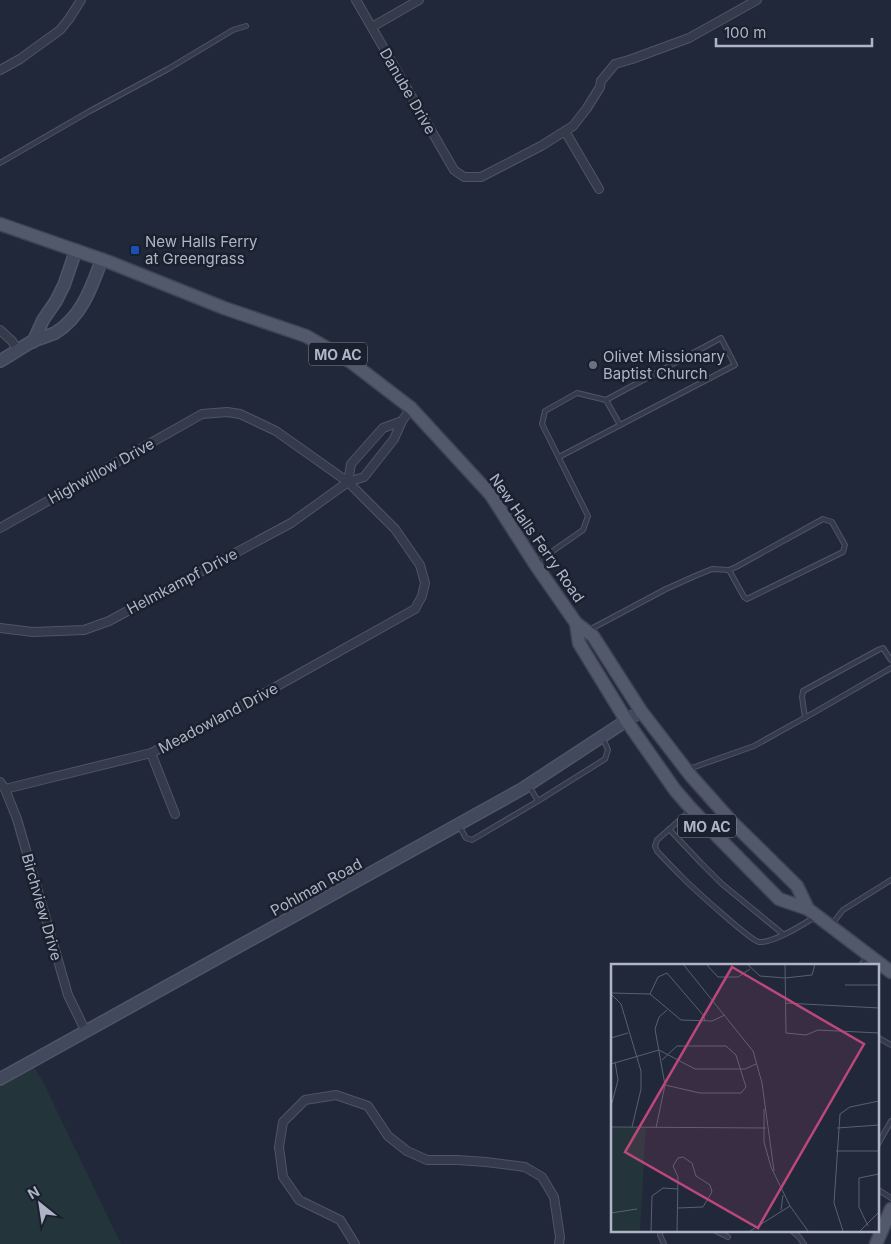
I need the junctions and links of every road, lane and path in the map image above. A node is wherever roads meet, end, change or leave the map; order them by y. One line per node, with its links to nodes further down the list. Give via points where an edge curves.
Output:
1 (81, 0): 7 (street, via 60,30)
2 (356, 0): 6 (street, Danube Drive)
3 (419, 0): 6 (street)
4 (757, 0): 8 (street, via 689,38 615,64 600,81 588,108)
5 (246, 26): 9 (lane, via 233,30)
6 (372, 27): 8 (street, Danube Drive, via 454,170 464,177 481,177)
7 (0, 70)
8 (565, 131): 10 (street)
9 (0, 163)
10 (599, 189)
11 (0, 224): 12 (main road, New Halls Ferry Road / MO AC)
12 (76, 250): 13 (main road, New Halls Ferry Road / MO AC); 15 (street, via 64,285)
13 (102, 259): 15 (street, via 84,303 76,314 55,332); 19 (main road, New Halls Ferry Road / MO AC, via 224,308 306,336 351,362)
14 (0, 330): 16 (street)
15 (33, 342): 16 (street)
16 (18, 351): 17 (street)
17 (0, 361)
18 (606, 400): 21 (lane); 21 (lane, via 721,338 735,365); 22 (lane, via 577,393 546,411 542,424)
19 (411, 408): 20 (street, Helmkampf Drive); 25 (main road, New Halls Ferry Road / MO AC, via 491,495)
20 (402, 421): 23 (street, Helmkampf Drive, via 394,439 364,477); 23 (street, Helmkampf Drive, via 384,428 351,464)
21 (620, 425): 22 (lane)
22 (559, 457): 25 (lane, via 588,516 583,530)
23 (348, 482): 24 (street, Highwillow Drive, via 276,431 240,414 202,414); 28 (street, Helmkampf Drive, via 291,523 109,621 84,630 33,632); 36 (street, Meadowland Drive, via 395,529 420,564 425,583 415,609 204,727)
24 (0, 528)
25 (535, 564): 27 (main road, New Halls Ferry Road / MO AC)
26 (729, 570): 26 (lane, via 824,519 832,522 845,545 843,552 747,599); 29 (lane, via 712,569 695,576)
27 (576, 623): 29 (main road, New Halls Ferry Road / MO AC); 34 (main road, New Halls Ferry Road / MO AC, via 579,643)
28 (0, 628)
29 (588, 632): 32 (main road, New Halls Ferry Road / MO AC, via 594,636)
30 (891, 660): 33 (lane, via 883,648 803,691)
31 (891, 668): 33 (lane)
32 (641, 711): 34 (street, Pohlman Road); 37 (main road, New Halls Ferry Road / MO AC)
33 (805, 718): 37 (lane, via 754,746)
34 (626, 720): 35 (street, Pohlman Road); 42 (main road, New Halls Ferry Road / MO AC)
35 (602, 736): 39 (street, Pohlman Road); 41 (lane, via 608,750 605,759)
36 (151, 753): 40 (street, Meadowland Drive); 43 (street)
37 (686, 770): 47 (main road, New Halls Ferry Road / MO AC, via 796,886)
38 (0, 782): 40 (street, Birchview Drive)
39 (528, 784): 41 (lane); 44 (street, Pohlman Road)
40 (5, 789): 53 (street, Birchview Drive, via 17,819 68,995)
41 (538, 801): 44 (lane, via 472,840 466,838)
42 (692, 809): 45 (lane); 47 (main road, New Halls Ferry Road / MO AC, via 779,898)
43 (175, 814)
44 (458, 824): 53 (street, Pohlman Road)
45 (669, 830): 49 (lane, via 722,884); 49 (lane, via 655,846 684,880 753,940 758,942)
46 (891, 880): 48 (lane, via 843,910)
47 (813, 912): 48 (main road, New Halls Ferry Road / MO AC); 49 (lane, via 793,930)
48 (831, 926): 50 (main road, New Halls Ferry Road / MO AC)
49 (783, 934)
50 (864, 960)
51 (878, 966): 52 (main road, New Halls Ferry Road / MO AC)
52 (891, 972)
53 (86, 1032): 56 (street, Pohlman Road)
54 (878, 1038): 55 (lane)
55 (891, 1045)
56 (0, 1079)
57 (891, 1121): 58 (lane)
58 (878, 1144)
59 (878, 1190): 60 (lane)
60 (891, 1198)
61 (891, 1209): 70 (main road)
62 (661, 1232): 68 (lane)
63 (718, 1232): 65 (lane)
64 (793, 1232): 69 (lane)
65 (728, 1237)
66 (560, 1240): 67 (street, via 554,1197 542,1177 525,1167 427,1160 407,1151 388,1136 368,1106 336,1095 305,1100 283,1122 279,1147 283,1177 299,1200 340,1220)
67 (355, 1244)
68 (664, 1244)
69 (804, 1244)
70 (876, 1244)

